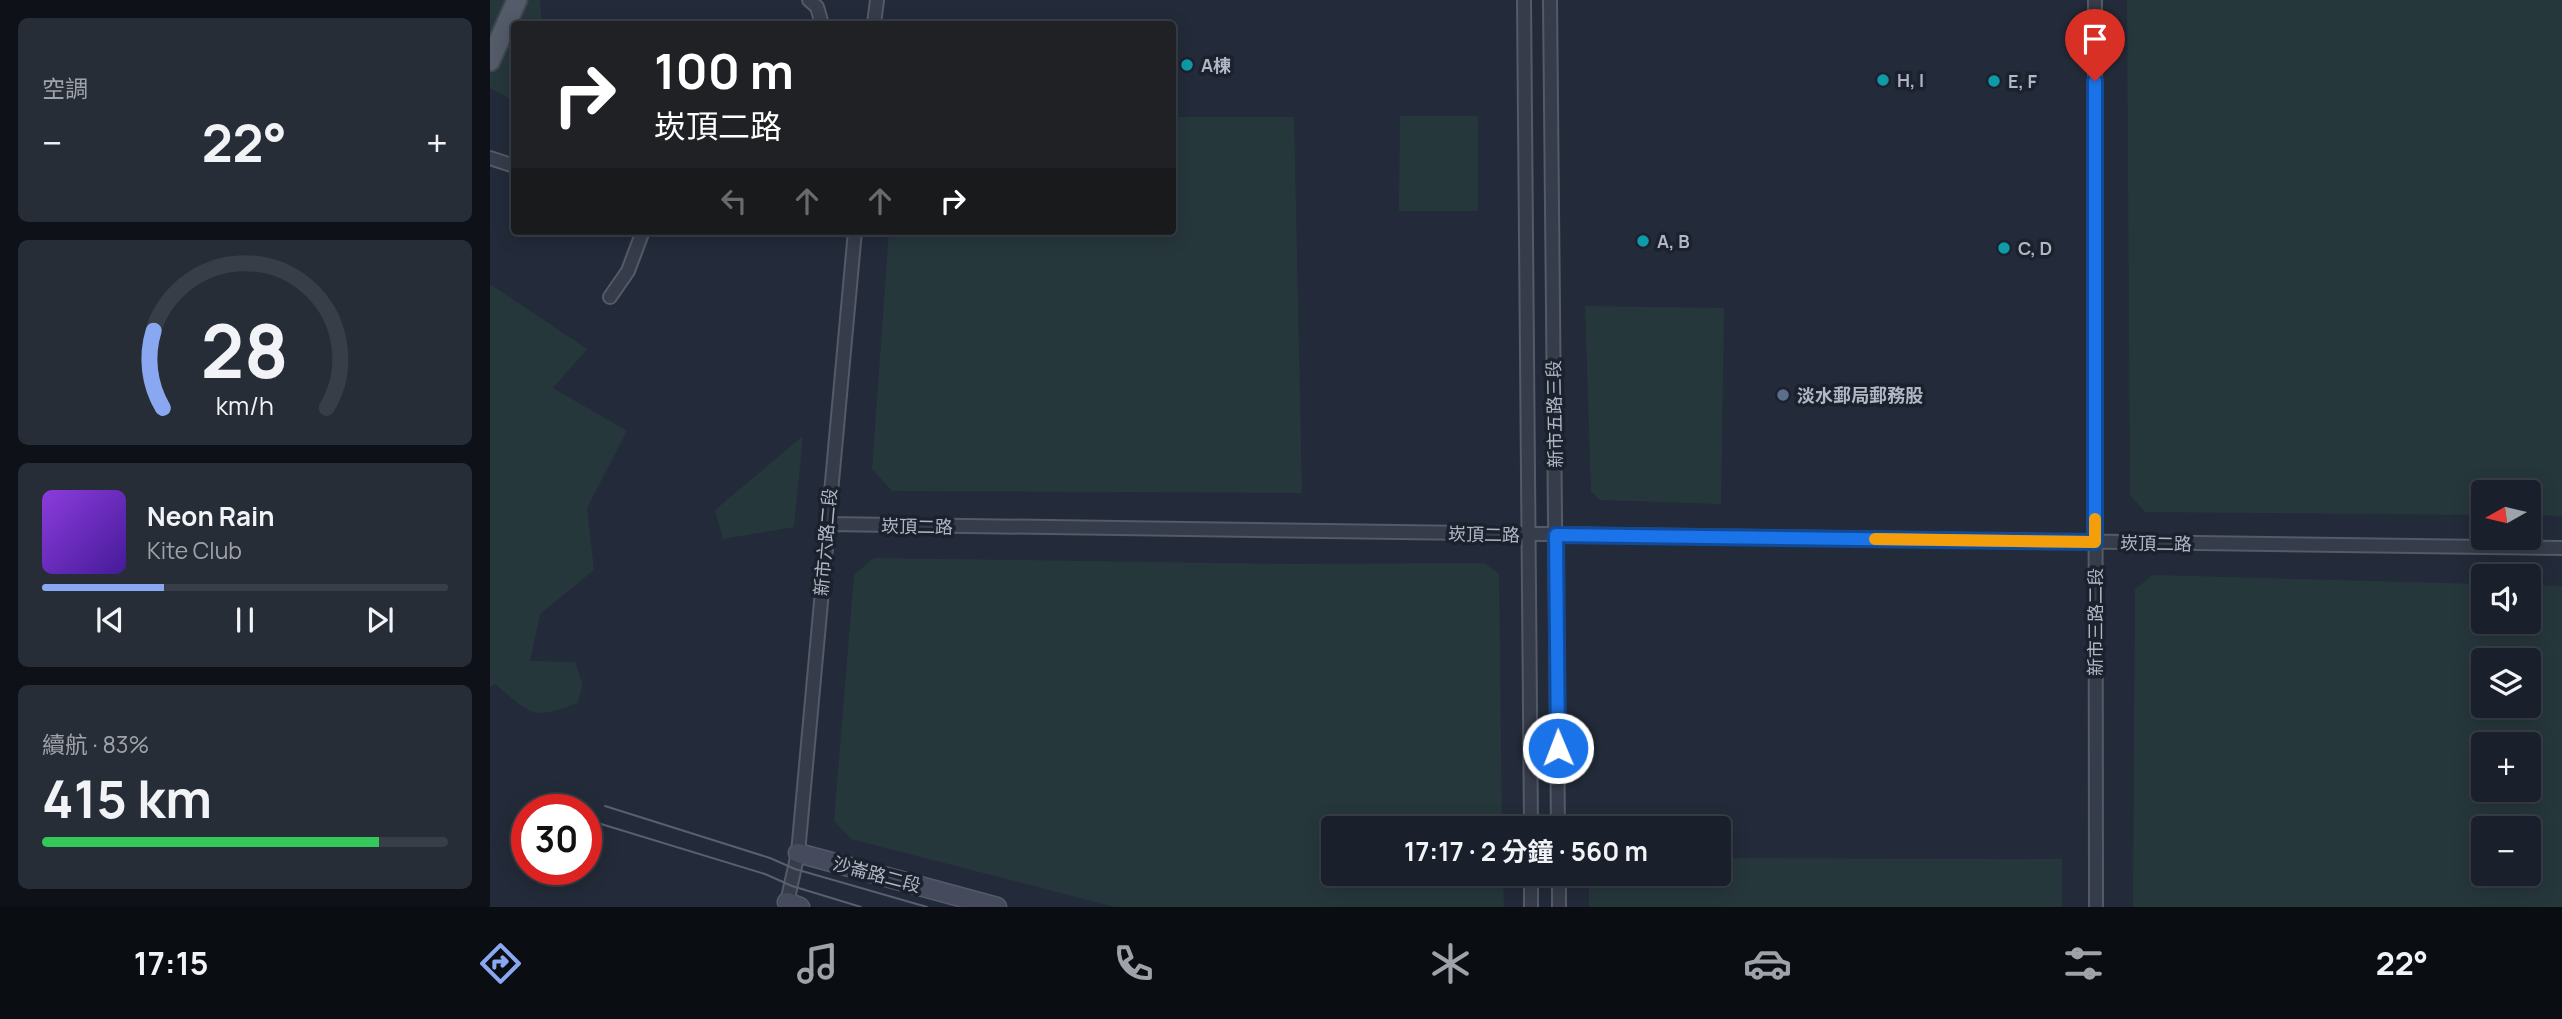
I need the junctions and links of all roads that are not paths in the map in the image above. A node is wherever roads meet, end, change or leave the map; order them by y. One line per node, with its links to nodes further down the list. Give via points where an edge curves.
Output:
1 (517, 0): 9 (main road)
2 (809, 0): 7 (street)
3 (877, 0): 8 (street)
4 (1524, 0): 16 (street, 新市五路三段)
5 (1550, 0): 17 (street, 新市五路三段)
6 (2095, 0): 18 (street, 新市三路二段)
7 (821, 21)
8 (874, 21)
9 (490, 61)
10 (490, 158): 11 (street)
11 (511, 166)
12 (642, 235): 14 (street, via 628,271)
13 (855, 235): 15 (street, 新市六路二段)
14 (610, 298)
15 (827, 524): 16 (street, 崁頂二路); 22 (street, 新市六路二段)
16 (1527, 534): 17 (street, 崁頂二路); 20 (street, 新市五路三段)
17 (1556, 535): 18 (street, 崁頂二路); 21 (street, 新市五路三段)
18 (2095, 542): 19 (street, 崁頂二路); 29 (street, 新市三路二段)
19 (2562, 548)
20 (1531, 816)
21 (1559, 816)
22 (799, 853): 25 (street, 新市六路二段); 26 (street, 沙崙路二段)
23 (1531, 886): 27 (street)
24 (1559, 886): 28 (street)
25 (791, 905)
26 (997, 907)
27 (1531, 907)
28 (1559, 907)
29 (2096, 907)

